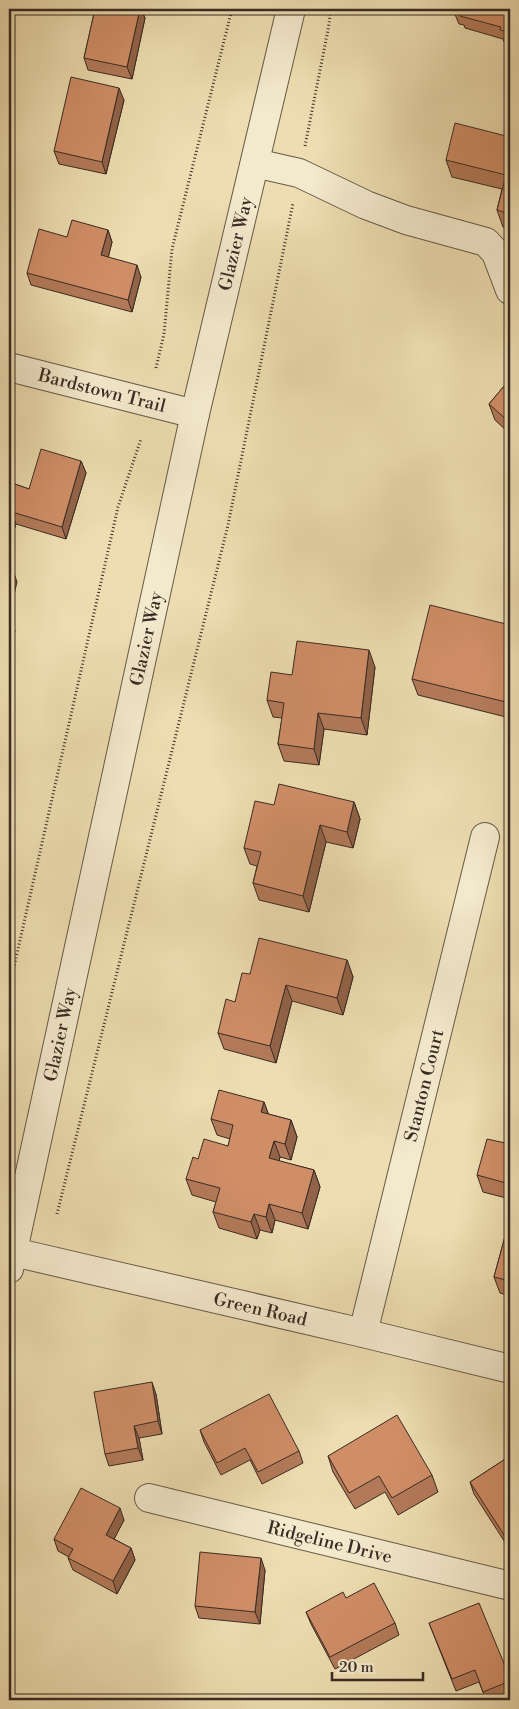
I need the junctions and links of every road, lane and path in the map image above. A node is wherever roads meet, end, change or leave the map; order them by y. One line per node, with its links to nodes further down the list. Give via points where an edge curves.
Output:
1 (232, 9): 8 (path, via 172,250 164,334)
2 (291, 9): 4 (street, Glazier Way)
3 (331, 9): 5 (path)
4 (255, 162): 5 (street); 9 (street, Glazier Way)
5 (299, 173): 6 (street, via 406,220 486,242 496,253); 13 (path, via 228,526)
6 (510, 290)
7 (9, 367): 9 (street, Bardstown Trail)
8 (156, 368)
9 (195, 414): 14 (street, Glazier Way)
10 (141, 439): 12 (path, via 118,507)
11 (485, 837): 15 (street, Stanton Court)
12 (9, 989)
13 (57, 1214)
14 (10, 1258): 15 (street, Green Road)
15 (363, 1333): 16 (street, Green Road)
16 (510, 1369)
17 (150, 1498): 18 (street, Ridgeline Drive)
18 (510, 1586)

